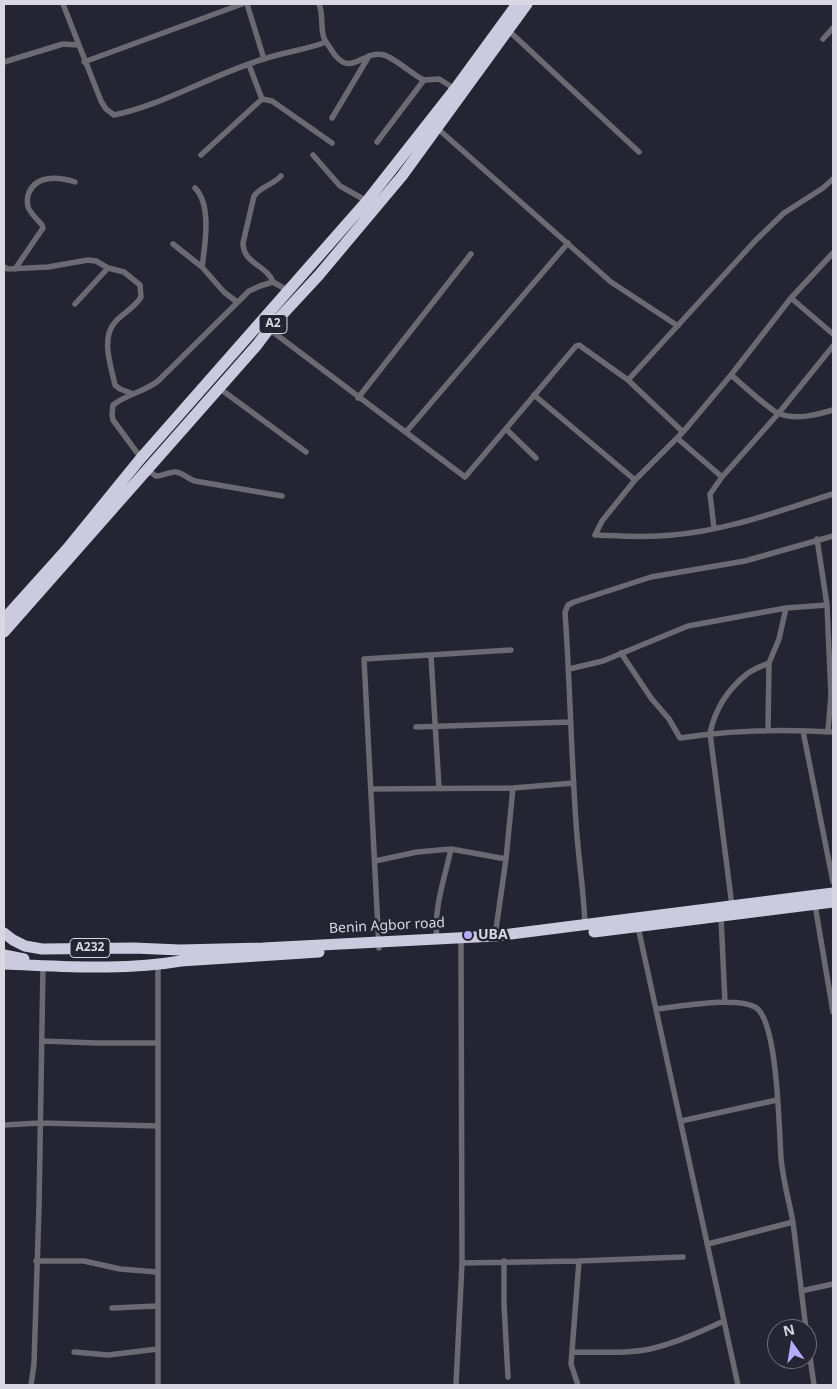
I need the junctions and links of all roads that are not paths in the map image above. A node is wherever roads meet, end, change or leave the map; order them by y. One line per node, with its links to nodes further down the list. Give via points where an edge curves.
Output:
1 (63, 4): 11 (street)
2 (242, 4): 15 (street)
3 (247, 4): 13 (street)
4 (319, 4): 10 (street)
5 (517, 4): 18 (highway, A2)
6 (527, 4): 8 (highway, A2)
7 (833, 28): 9 (street)
8 (509, 31): 21 (highway, A2); 24 (street)
9 (823, 39)
10 (326, 42): 12 (street, via 344,64); 13 (street)
11 (78, 45): 14 (street, via 63,44); 15 (street)
12 (369, 56): 17 (street, via 384,55); 20 (street)
13 (264, 59): 16 (street)
14 (4, 62)
15 (84, 62): 16 (street, via 101,101 114,115 159,101)
16 (249, 65): 19 (street)
17 (424, 80): 18 (street, via 440,79); 23 (street)
18 (455, 89): 31 (highway, A2)
19 (262, 99): 22 (street, via 272,101); 25 (street)
20 (332, 118)
21 (437, 128): 32 (street); 46 (highway, A2, via 375,209)
22 (332, 142)
23 (377, 142)
24 (639, 152)
25 (201, 155)
26 (313, 155): 31 (street, via 340,186)
27 (281, 176): 40 (street, via 254,196 243,243 247,256)
28 (833, 179): 45 (street, via 784,213)
29 (75, 182): 39 (street, via 50,178 30,191 28,207 43,228)
30 (195, 188): 37 (street, via 203,200 206,224)
31 (367, 201): 41 (highway, A2)
32 (568, 243): 45 (street, via 611,282); 58 (street)
33 (173, 244): 37 (street)
34 (471, 254): 54 (street)
35 (832, 258): 42 (street)
36 (4, 267): 39 (street)
37 (202, 267): 43 (street)
38 (108, 268): 39 (street, via 88,260); 44 (street); 52 (street, via 133,278 142,293 138,301 114,323 108,343 115,385)
39 (15, 269)
40 (273, 282): 41 (street); 43 (street, via 249,291)
41 (289, 291): 62 (highway, A2)
42 (791, 298): 47 (street); 49 (street)
43 (237, 302): 52 (street, via 158,382)
44 (75, 304)
45 (678, 326): 50 (street)
46 (268, 329): 51 (highway, A2); 54 (street)
47 (833, 334)
48 (833, 346): 56 (street)
49 (731, 375): 56 (street); 59 (street)
50 (628, 380): 53 (street, via 579,345); 59 (street)
51 (219, 388): 61 (street); 64 (highway, A2)
52 (131, 393): 62 (street, via 113,405 112,414)
53 (534, 395): 57 (street); 66 (street)
54 (358, 398): 58 (street)
55 (833, 410): 56 (street, via 814,416)
56 (778, 414): 65 (street)
57 (506, 429): 58 (street, via 465,477); 63 (street)
58 (406, 432)
59 (683, 432): 60 (street)
60 (677, 438): 65 (street); 66 (street)
61 (306, 452)
62 (141, 458): 74 (highway, A2, via 78,536)
63 (536, 458)
64 (146, 470): 68 (street, via 156,476 175,472 195,482); 75 (highway, A2)
65 (722, 476): 69 (street, via 710,494)
66 (635, 480): 69 (street, via 602,521 595,535 673,535)
67 (833, 494): 69 (street)
68 (282, 496)
69 (714, 528)
70 (833, 536): 71 (street)
71 (817, 540): 72 (street); 80 (street, via 745,561 652,577 568,605 565,612)
72 (828, 605): 73 (street); 86 (street)
73 (786, 608): 77 (street, via 688,626); 79 (street)
74 (4, 618)
75 (4, 632)
76 (511, 650): 78 (street)
77 (621, 653): 80 (street); 87 (street, via 680,738)
78 (431, 656): 82 (street); 89 (street, via 364,660)
79 (769, 663): 84 (street); 87 (street, via 748,673 726,695 714,716)
80 (569, 669): 81 (street)
81 (570, 722): 82 (street); 88 (street)
82 (434, 725): 83 (street); 90 (street)
83 (416, 727)
84 (768, 730): 85 (street); 87 (street)
85 (803, 731): 86 (street); 95 (street)
86 (831, 732)
87 (710, 733): 99 (street)
88 (574, 783): 91 (street); 101 (street)
89 (372, 788): 90 (street); 94 (street)
90 (439, 788): 91 (street)
91 (513, 788): 93 (street)
92 (451, 850): 93 (street); 94 (street, via 417,852); 105 (street, via 440,900)
93 (506, 859): 104 (street)
94 (375, 861): 107 (street)
95 (833, 882)
96 (833, 893): 99 (highway, Benin Agbor road)
97 (833, 902): 98 (highway, Benin Agbor road)
98 (816, 905): 100 (highway, Benin Agbor road); 116 (street)
99 (732, 907): 101 (highway, Benin Agbor road)
100 (721, 917): 102 (highway, Benin Agbor road); 114 (street)
101 (585, 926): 104 (highway, Benin Agbor road)
102 (638, 928): 106 (highway, Benin Agbor road); 115 (street)
103 (4, 932): 110 (highway, Benin Agbor road / A232, via 25,946 42,949 134,948)
104 (496, 936): 105 (highway, Benin Agbor road)
105 (437, 939): 107 (highway, Benin Agbor road)
106 (461, 944): 107 (highway, Benin Agbor road); 130 (street)
107 (379, 945): 110 (highway, Benin Agbor road)
108 (4, 949): 111 (highway)
109 (4, 955): 111 (highway)
110 (180, 956): 111 (highway, via 138,954); 113 (highway, Benin Agbor road / A232)
111 (38, 960): 112 (highway, Benin Agbor road / A232); 113 (highway, Benin Agbor road / A232); 117 (street)
112 (4, 964)
113 (158, 965): 118 (street)
114 (725, 1002): 115 (street); 119 (street, via 756,1007 762,1014 773,1048)
115 (656, 1009): 120 (street)
116 (833, 1012)
117 (42, 1041): 118 (street); 121 (street)
118 (158, 1043): 123 (street)
119 (777, 1100): 120 (street); 124 (street, via 782,1160)
120 (682, 1121): 125 (street)
121 (40, 1123): 122 (street); 123 (street); 128 (street)
122 (4, 1124)
123 (158, 1126): 131 (street)
124 (793, 1222): 125 (street); 133 (street)
125 (708, 1244): 137 (street)
126 (683, 1257): 127 (street)
127 (579, 1261): 129 (street); 140 (street)
128 (36, 1262): 131 (street, via 84,1261 120,1269); 143 (street)
129 (504, 1262): 130 (street); 142 (street)
130 (462, 1263): 145 (street)
131 (157, 1272): 134 (street)
132 (833, 1284): 133 (street)
133 (801, 1291): 136 (street)
134 (157, 1306): 135 (street); 138 (street)
135 (112, 1308)
136 (805, 1319)
137 (724, 1321): 140 (street, via 650,1349); 147 (street)
138 (158, 1349): 139 (street, via 115,1354); 144 (street)
139 (74, 1352)
140 (572, 1352): 146 (street)
141 (812, 1369): 148 (street)
142 (508, 1377)
143 (31, 1385)
144 (158, 1385)
145 (456, 1385)
146 (578, 1385)
147 (738, 1385)
148 (814, 1385)

